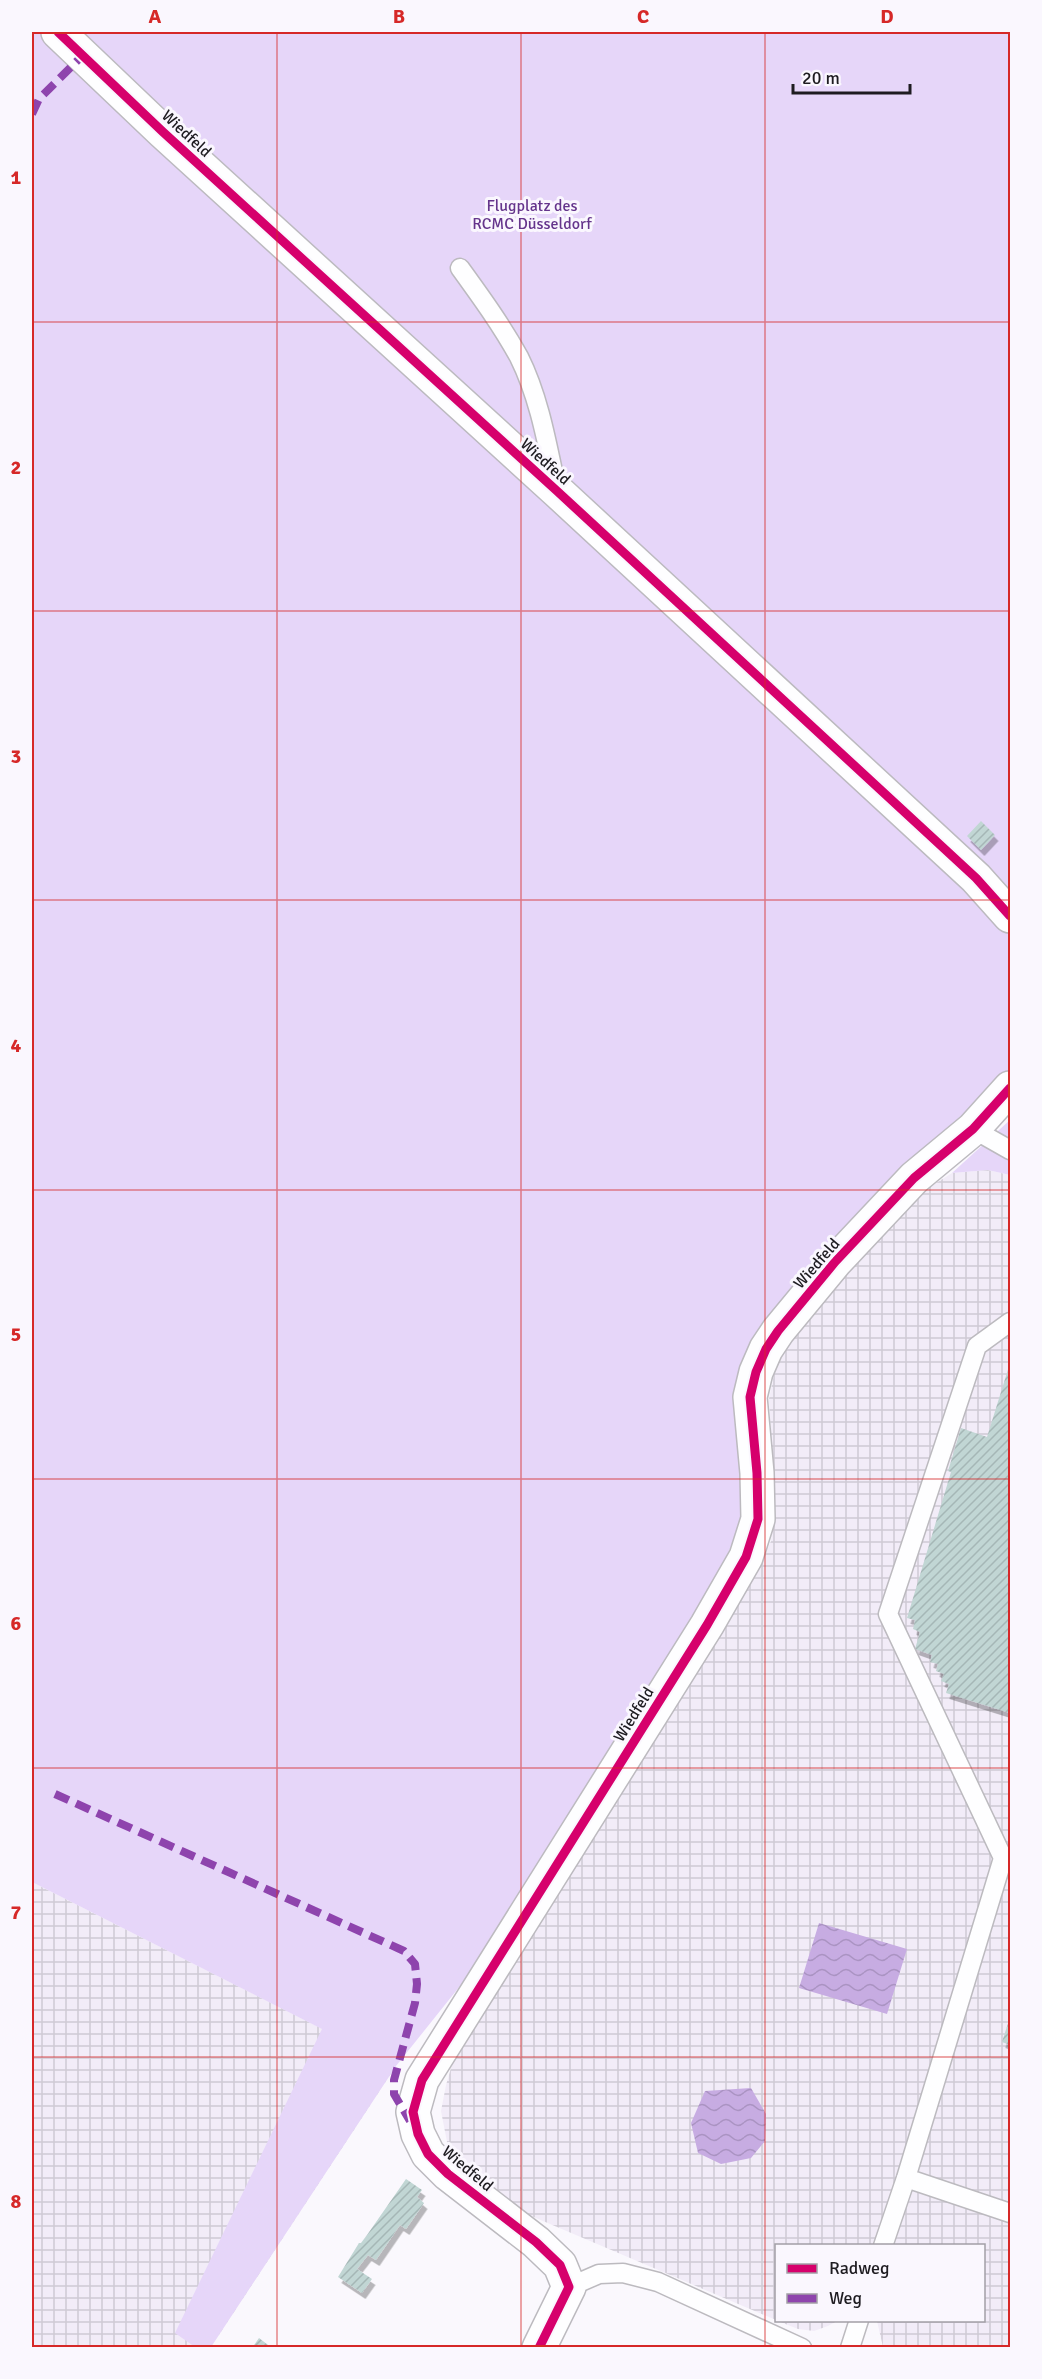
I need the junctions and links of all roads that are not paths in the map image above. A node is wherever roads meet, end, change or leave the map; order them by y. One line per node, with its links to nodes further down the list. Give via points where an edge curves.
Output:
1 (58, 32): 3 (street, Wiedfeld)
2 (460, 268): 3 (lane, via 520,359 544,429)
3 (557, 491): 4 (street, Wiedfeld, via 976,878)
4 (1011, 916)
5 (1011, 1088): 6 (street, Wiedfeld)
6 (973, 1129): 7 (lane); 13 (street, Wiedfeld, via 906,1186 835,1262 766,1349 750,1397 758,1473 758,1519 746,1557 422,2080 413,2112 428,2154 536,2242 560,2265)
7 (1011, 1150)
8 (1011, 1322): 9 (lane, via 977,1346 888,1614)
9 (1007, 1859): 10 (lane)
10 (906, 2178): 11 (lane); 12 (lane)
11 (1011, 2213)
12 (884, 2244)
13 (569, 2287): 15 (street); 16 (lane, via 599,2274 623,2273 658,2282)
14 (858, 2322): 17 (lane)
15 (539, 2348)
16 (802, 2348)
17 (850, 2348)

